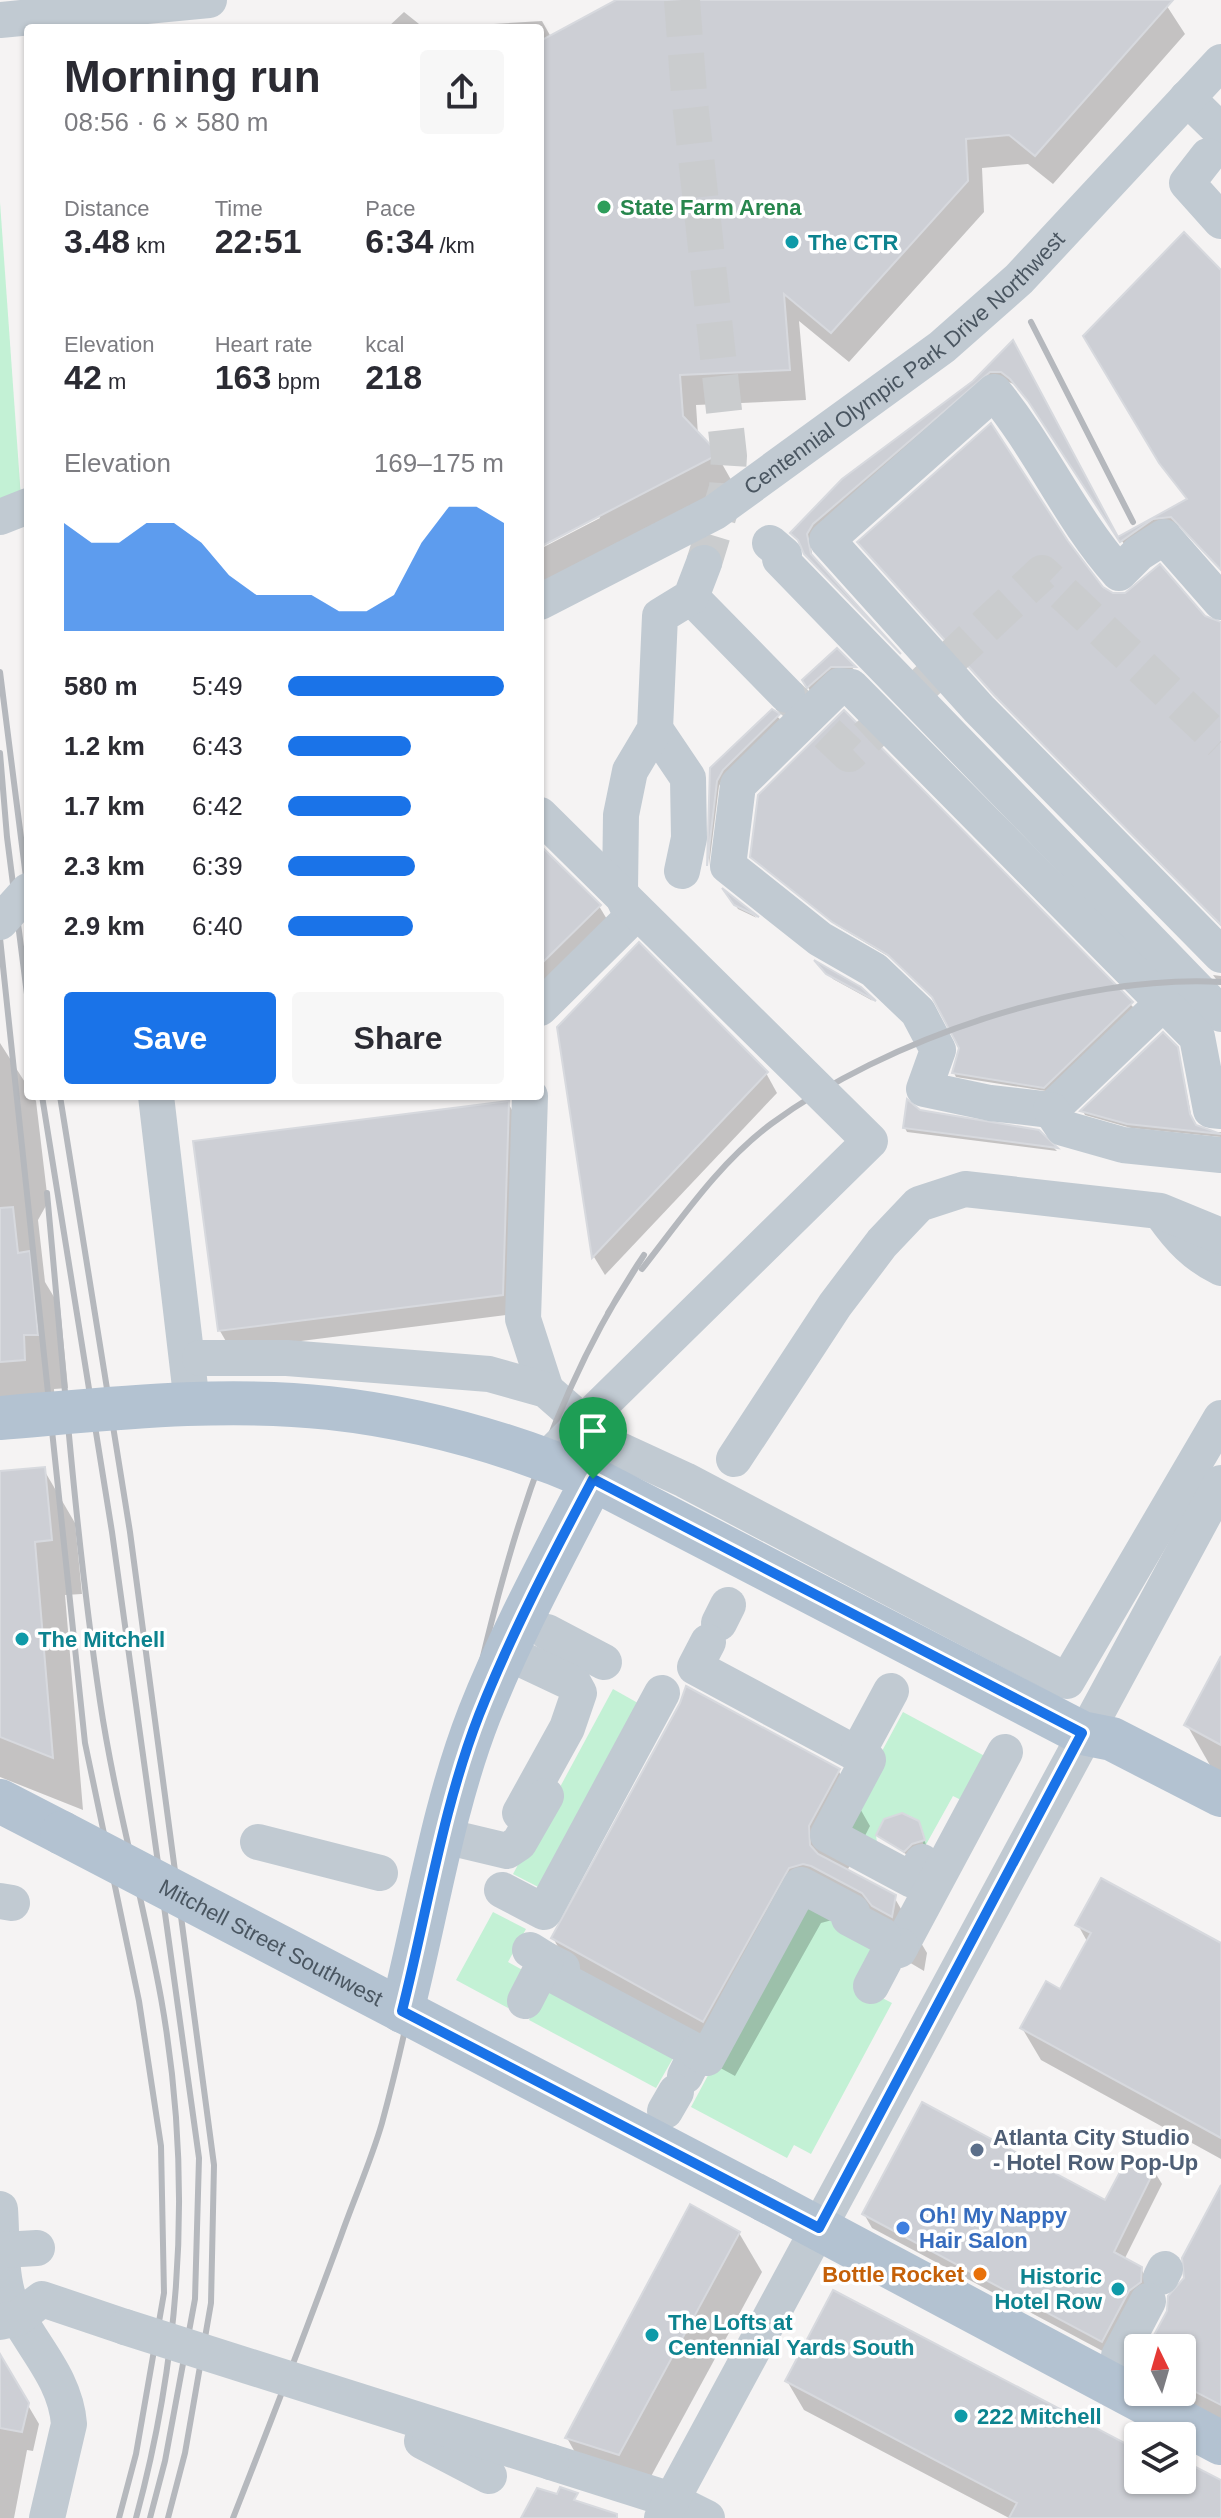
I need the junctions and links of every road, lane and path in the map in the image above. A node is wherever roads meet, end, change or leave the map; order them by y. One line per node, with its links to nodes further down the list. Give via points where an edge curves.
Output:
1 (209, 0): 3 (street)
2 (0, 20): 3 (street)
3 (70, 21)
4 (1221, 62): 5 (street, Centennial Olympic Park Drive Northwest, bridge)
5 (1187, 98): 6 (street); 13 (street, Centennial Olympic Park Drive Northwest, bridge, via 1019,279 942,347 715,512)
6 (1205, 157): 7 (street)
7 (1221, 221)
8 (24, 508): 9 (street)
9 (0, 517)
10 (770, 543): 18 (street)
11 (704, 563): 12 (street)
12 (691, 597): 15 (street); 17 (street, via 660,616)
13 (544, 600)
14 (1221, 602): 16 (street, via 1156,528 1119,573 1097,548 1026,431 994,392 827,540)
15 (787, 695)
16 (979, 709): 18 (street); 23 (street)
17 (655, 729): 21 (street, via 688,778 689,838); 28 (street, via 630,771 621,815 620,890 632,917)
18 (952, 735): 19 (street); 26 (street)
19 (925, 762): 26 (street); 32 (street, via 851,687 839,686 738,785 728,866 820,939 874,970 918,1012 938,1050 924,1089)
20 (544, 819): 44 (street, bridge, via 870,1141)
21 (682, 871)
22 (24, 895): 24 (street, bridge)
23 (1179, 912): 25 (street); 26 (street)
24 (0, 922)
25 (1221, 955)
26 (1141, 956): 27 (street); 29 (street)
27 (1163, 1003): 32 (street); 33 (street, via 1197,1037 1211,1110)
28 (544, 1004)
29 (1221, 1014)
30 (156, 1100): 40 (street)
31 (530, 1100): 39 (street, via 523,1319)
32 (1051, 1110): 34 (street, via 1063,1128 1123,1145)
33 (1221, 1111)
34 (1221, 1155)
35 (1160, 1211): 36 (street); 37 (street, via 1200,1258); 43 (street, via 965,1189 919,1204 835,1305)
36 (1221, 1236)
37 (1221, 1268)
38 (200, 1358): 39 (street, via 287,1358 489,1374)
39 (546, 1390): 42 (street, via 609,1445 1067,1681)
40 (192, 1404): 41 (main road, bridge); 45 (main road, bridge, via 379,1415 530,1453)
41 (0, 1418)
42 (1221, 1418)
43 (734, 1459)
44 (542, 1463)
45 (593, 1479): 48 (main road, bridge); 51 (main road)
46 (1221, 1483): 51 (street)
47 (547, 1632): 49 (street)
48 (506, 1652): 57 (street, via 574,1684 579,1693 567,1728); 58 (main road, bridge, via 478,1717)
49 (604, 1662)
50 (891, 1691): 54 (street)
51 (1082, 1733): 55 (main road, via 1112,1739); 70 (street)
52 (578, 1739): 58 (street, via 519,1843 496,1851)
53 (1005, 1752): 62 (street, via 964,1806)
54 (857, 1754): 62 (street, via 868,1760 828,1835); 63 (street, via 712,1634 684,1662 667,1695 659,1691 605,1806)
55 (1221, 1795)
56 (0, 1801): 67 (main road, Mitchell Street Southwest, bridge)
57 (520, 1813)
58 (444, 1836): 67 (main road, bridge)
59 (258, 1842): 60 (street)
60 (380, 1873)
61 (502, 1890): 63 (street)
62 (918, 1901): 64 (street)
63 (544, 1912): 65 (street, via 549,1915 529,1951)
64 (890, 1940): 65 (street, via 801,1885 707,2058 681,2083 557,1977 562,1968); 66 (street, via 899,1950 889,1952)
65 (546, 1960): 68 (street)
66 (871, 1986)
67 (402, 2011): 70 (main road, Mitchell Street Southwest, bridge)
68 (518, 2013)
69 (0, 2209): 72 (street, via 20,2249 6,2292)
70 (819, 2228): 75 (main road, Mitchell Street Southwest); 77 (street)
71 (1158, 2282): 73 (street)
72 (9, 2320): 77 (street, bridge, via 42,2299 551,2462); 78 (street, via 47,2361 68,2408)
73 (1119, 2356)
74 (422, 2441): 76 (street)
75 (1221, 2443)
76 (489, 2476)
77 (666, 2509): 79 (street)
78 (47, 2518)
79 (707, 2518)

